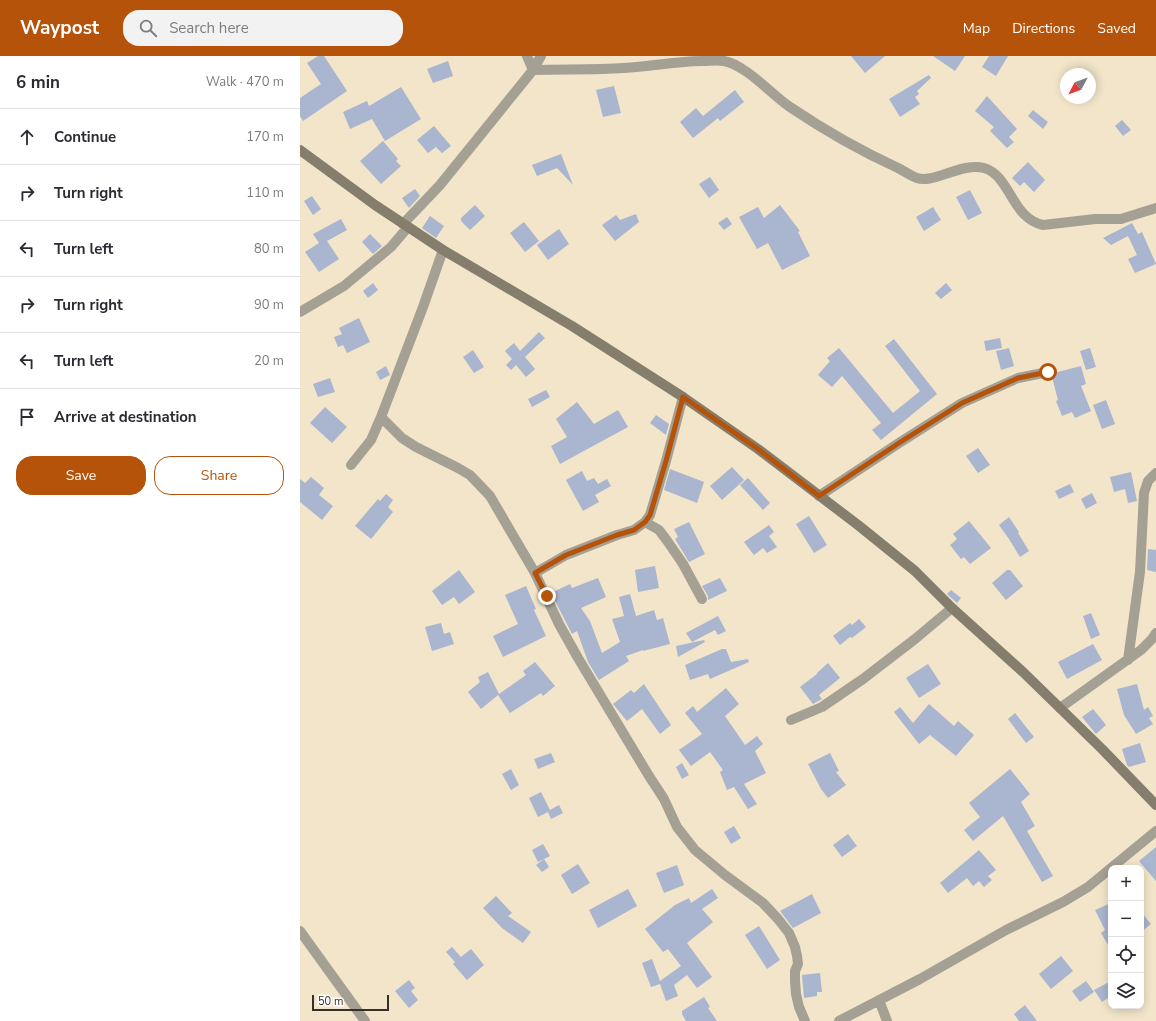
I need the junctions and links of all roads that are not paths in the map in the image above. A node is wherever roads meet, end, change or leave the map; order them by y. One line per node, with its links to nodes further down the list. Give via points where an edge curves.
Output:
1 (527, 56): 3 (street)
2 (541, 56): 3 (street)
3 (533, 70): 5 (street, via 624,68 693,61 724,61 739,66 790,107 823,128 917,178 932,178 953,170 974,167 993,172 1003,183 1017,207 1034,223 1043,225 1121,218); 6 (street)
4 (300, 150): 6 (street)
5 (1156, 208)
6 (405, 225): 7 (street); 8 (street, via 391,247 344,286)
7 (443, 250): 10 (street, via 572,326); 11 (street)
8 (300, 312)
9 (1048, 372): 14 (street, via 1018,378 962,403)
10 (683, 397): 14 (street, via 758,449); 15 (street, via 650,515)
11 (381, 417): 12 (street, via 371,440); 16 (street, via 402,438 458,468 490,496)
12 (351, 465)
13 (1156, 473): 20 (street, via 1148,481 1144,493 1140,572)
14 (819, 496): 18 (street, via 915,571)
15 (645, 522): 16 (street, via 634,530 566,555); 17 (street, via 659,530 668,542 684,564)
16 (535, 573): 30 (street, via 578,658 664,799 677,827 695,850 763,903 789,933 798,964 795,981 798,1007)
17 (702, 599)
18 (952, 608): 21 (street); 22 (street, via 840,695 822,707)
19 (1156, 633): 20 (street)
20 (1128, 660): 21 (street)
21 (1060, 708): 23 (street)
22 (791, 720)
23 (1156, 805)
24 (1156, 831): 25 (street)
25 (1115, 865)
26 (1108, 870): 28 (street, via 1088,887 1063,902 1006,930)
27 (300, 931): 29 (street)
28 (880, 1000): 31 (street); 32 (street)
29 (365, 1021)
30 (805, 1021)
31 (839, 1021)
32 (887, 1021)

